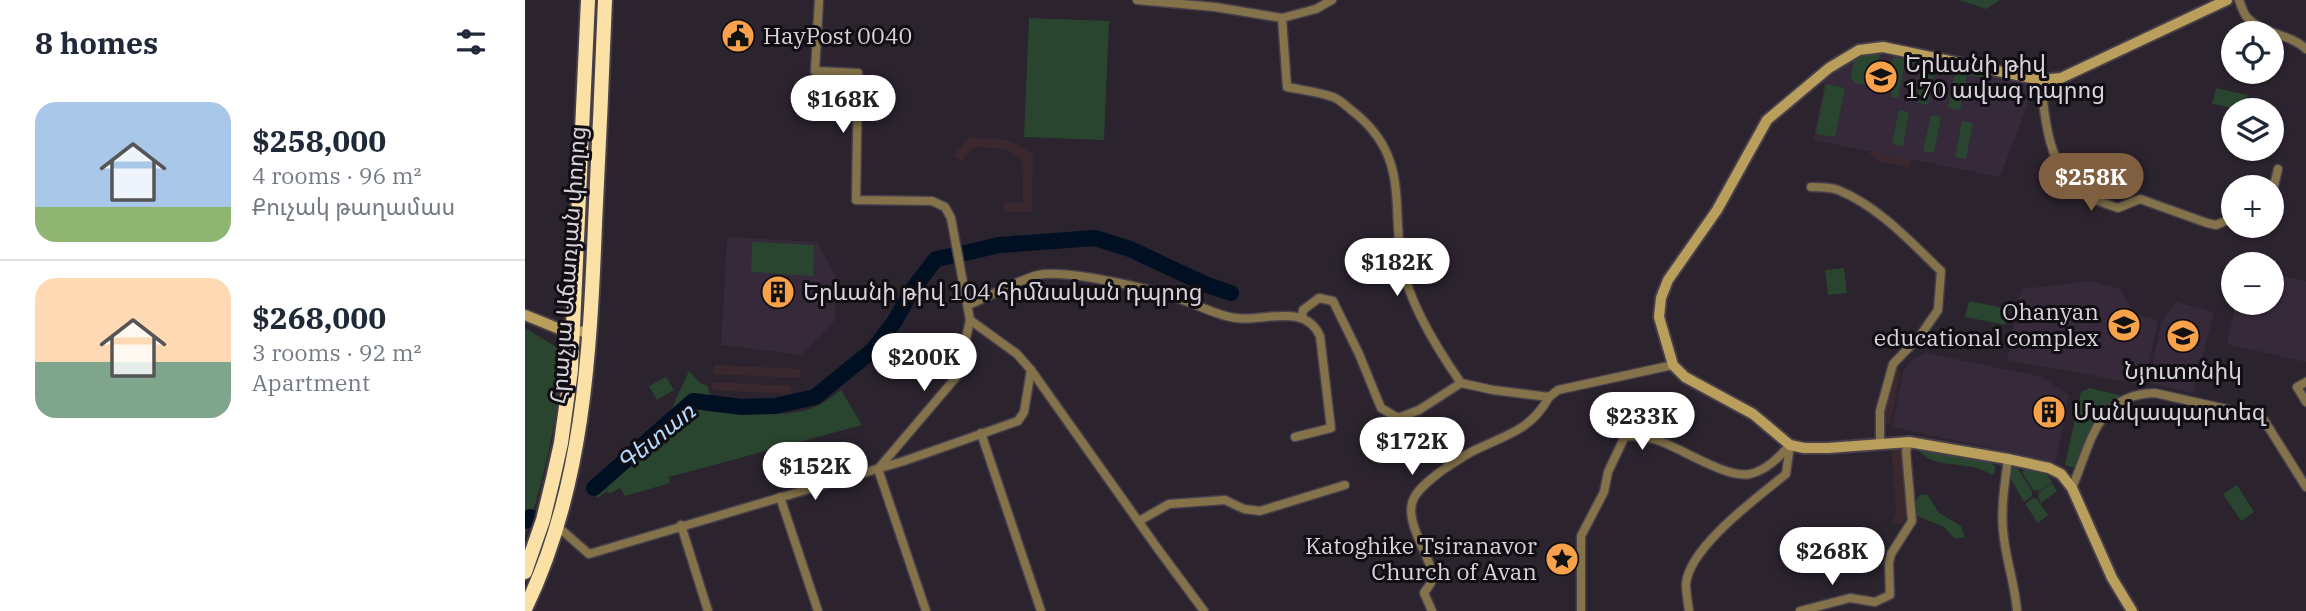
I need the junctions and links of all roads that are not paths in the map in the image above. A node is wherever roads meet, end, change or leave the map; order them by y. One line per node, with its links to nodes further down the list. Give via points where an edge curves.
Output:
1 (588, 0): 19 (highway, Հրաչյա Աճառյան փողոց)
2 (605, 0): 20 (highway, Հրաչյա Աճառյան փողոց)
3 (819, 0): 15 (street, via 815,71 858,73 856,200 932,201 945,207)
4 (1137, 0): 8 (street)
5 (1332, 0): 8 (street)
6 (2227, 0): 10 (street, via 2061,78)
7 (2239, 0): 9 (street, via 2247,17)
8 (1282, 18): 24 (street, via 1287,87 1336,97 1365,121 1387,151 1397,188 1402,264 1410,292)
9 (2306, 49)
10 (2041, 80): 14 (street, via 2049,141 2081,192 2118,208 2140,199 2207,223); 21 (street, via 1883,47 1859,50 1829,68 1767,120 1717,210 1668,280 1660,317)
11 (2277, 169): 12 (street)
12 (2276, 175)
13 (1811, 187): 30 (street, via 1836,189 1868,207 1941,271 1937,310 1893,364 1880,411)
14 (2221, 223)
15 (968, 305): 17 (street, via 1038,275 1069,276 1157,291 1237,318); 18 (street)
16 (525, 315): 19 (street)
17 (1302, 318): 24 (street, via 1303,310 1319,298 1333,301 1381,408 1398,418); 28 (street, via 1320,336 1331,428)
18 (970, 320): 22 (street); 33 (street, via 958,375)
19 (573, 330): 20 (street); 41 (highway, Հրաչյա Աճառյան փողոց, via 561,443)
20 (590, 332): 40 (highway, Հրաչյա Աճառյան փողոց, via 583,408)
21 (1672, 365): 25 (street, via 1558,390); 31 (street, via 1685,377 1753,414)
22 (1031, 370): 27 (street, via 1022,418); 38 (street)
23 (2306, 382): 26 (street, via 2297,387)
24 (1461, 383): 25 (street)
25 (1549, 397): 48 (street, via 1525,427 1462,457 1431,478 1412,501 1411,515 1432,579 1424,593)
26 (2306, 402)
27 (981, 433): 33 (street); 46 (street)
28 (1295, 437)
29 (1909, 442): 30 (street); 32 (street); 51 (street, via 1912,521 1891,554 1890,595 1875,602 1850,598)
30 (1880, 443): 31 (street, via 1828,448)
31 (1790, 445): 49 (street, via 1770,464 1740,474 1655,440 1625,436 1581,536); 50 (street, via 1786,474 1696,556 1686,583)
32 (2008, 459): 36 (street, via 2049,468); 52 (street, via 2003,529)
33 (878, 469): 37 (street); 45 (street)
34 (1345, 485): 38 (street, via 1260,512 1225,500 1169,503)
35 (2306, 487): 36 (street, via 2264,420 2144,393 2123,400 2106,413)
36 (2072, 488): 53 (street, via 2112,578)
37 (780, 497): 39 (street); 44 (street)
38 (1139, 522): 47 (street)
39 (681, 525): 40 (street, via 589,554); 43 (street)
40 (557, 526): 42 (highway, Հրաչյա Աճառյան փողոց)
41 (525, 572)
42 (525, 609)
43 (705, 610)
44 (818, 611)
45 (926, 611)
46 (1041, 611)
47 (1204, 611)
48 (1432, 611)
49 (1581, 611)
50 (1689, 611)
51 (1800, 611)
52 (2017, 611)
53 (2132, 611)

